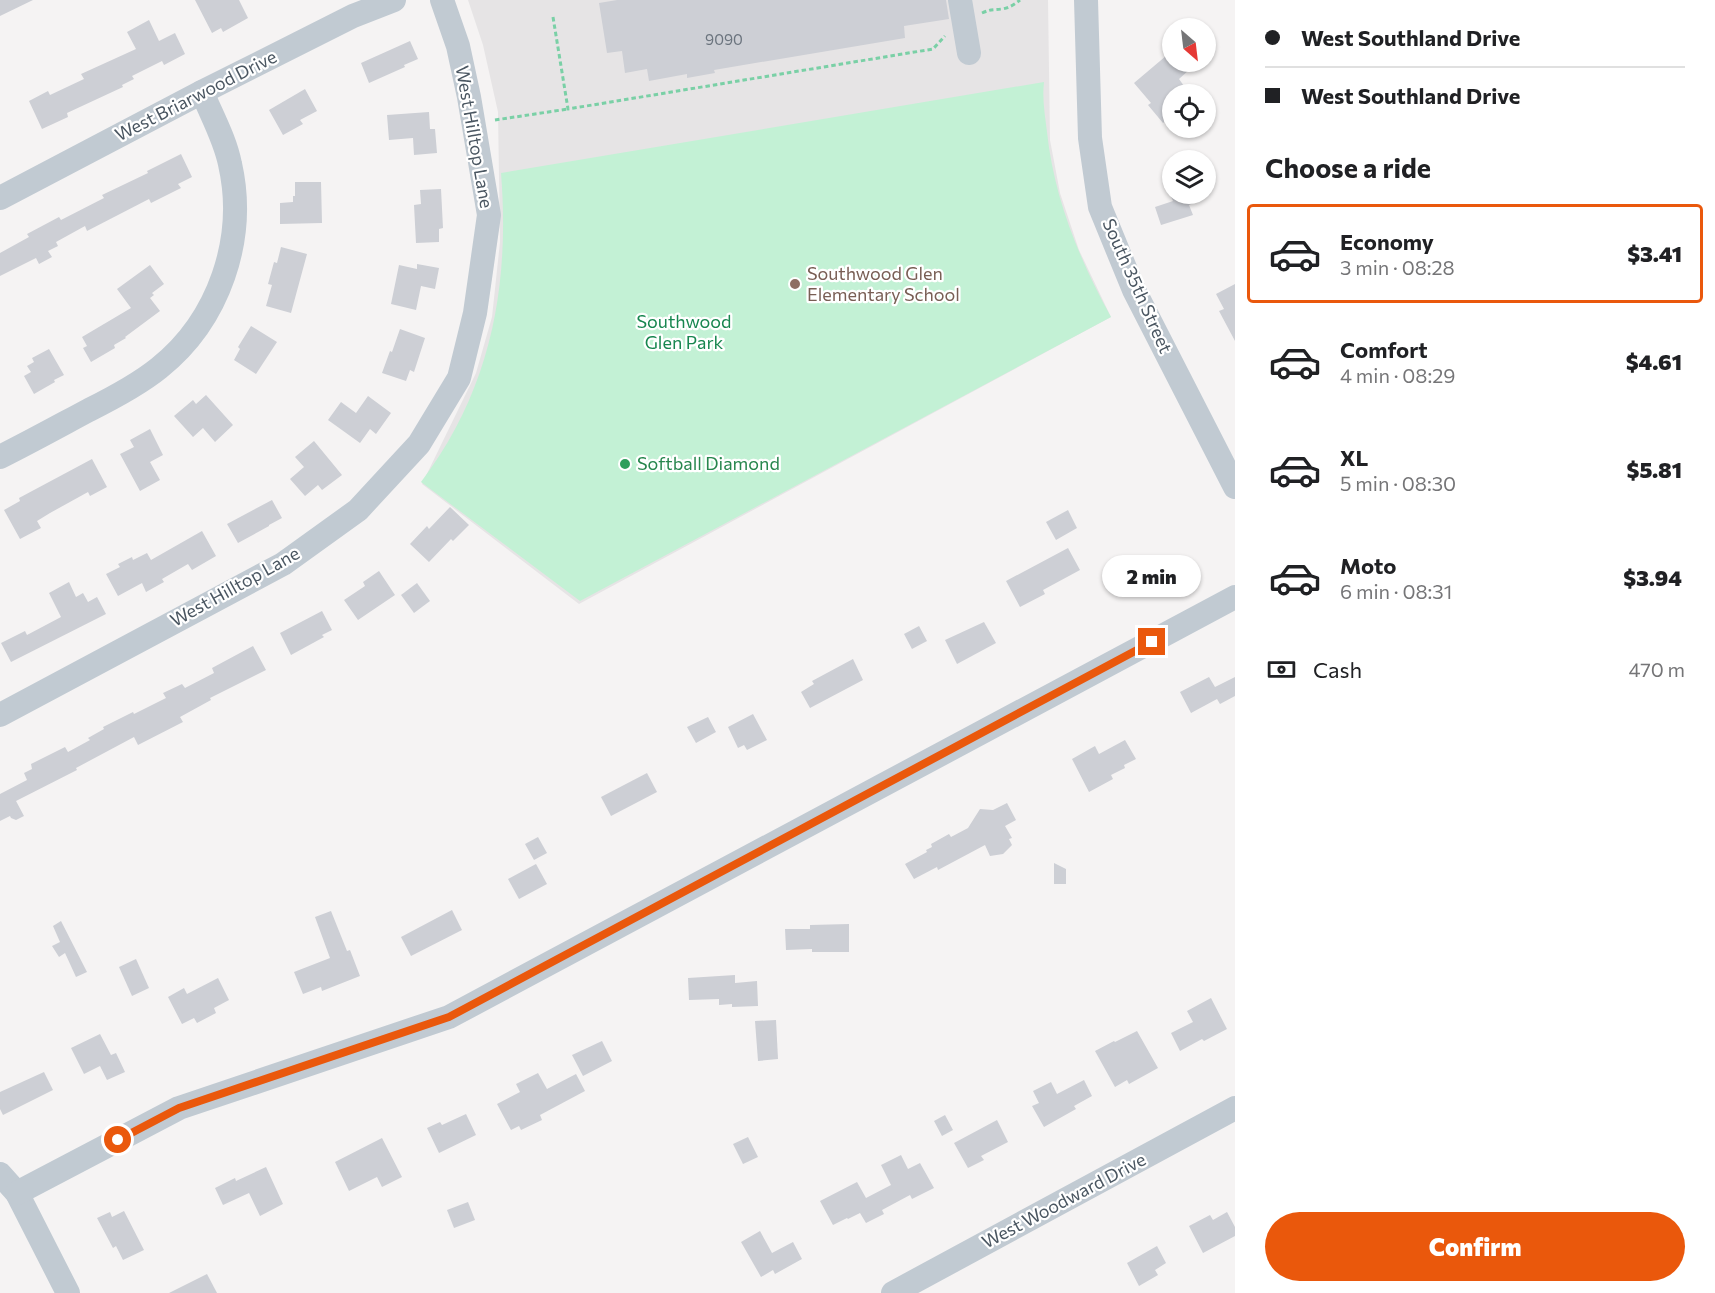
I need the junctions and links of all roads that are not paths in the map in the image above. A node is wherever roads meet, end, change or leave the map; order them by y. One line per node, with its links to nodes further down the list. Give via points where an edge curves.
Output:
1 (394, 0): 6 (street, West Briarwood Drive, via 353,16)
2 (442, 0): 11 (street, West Hilltop Lane, via 458,46 489,216 475,313 459,378 419,444 358,510 283,564)
3 (960, 0): 5 (street)
4 (1086, 0): 9 (street, South 35th Street, via 1090,138 1100,207 1134,290)
5 (969, 53)
6 (202, 92): 7 (street, West Briarwood Drive); 8 (street, via 223,138 235,202 229,259 209,308 186,342 160,368 127,390)
7 (0, 198)
8 (0, 457)
9 (1235, 487)
10 (1235, 597): 14 (street, via 449,1017 179,1108)
11 (0, 715)
12 (1235, 1108): 16 (street, West Woodward Drive)
13 (0, 1174): 14 (street)
14 (17, 1193): 15 (street)
15 (68, 1293)
16 (893, 1293)

